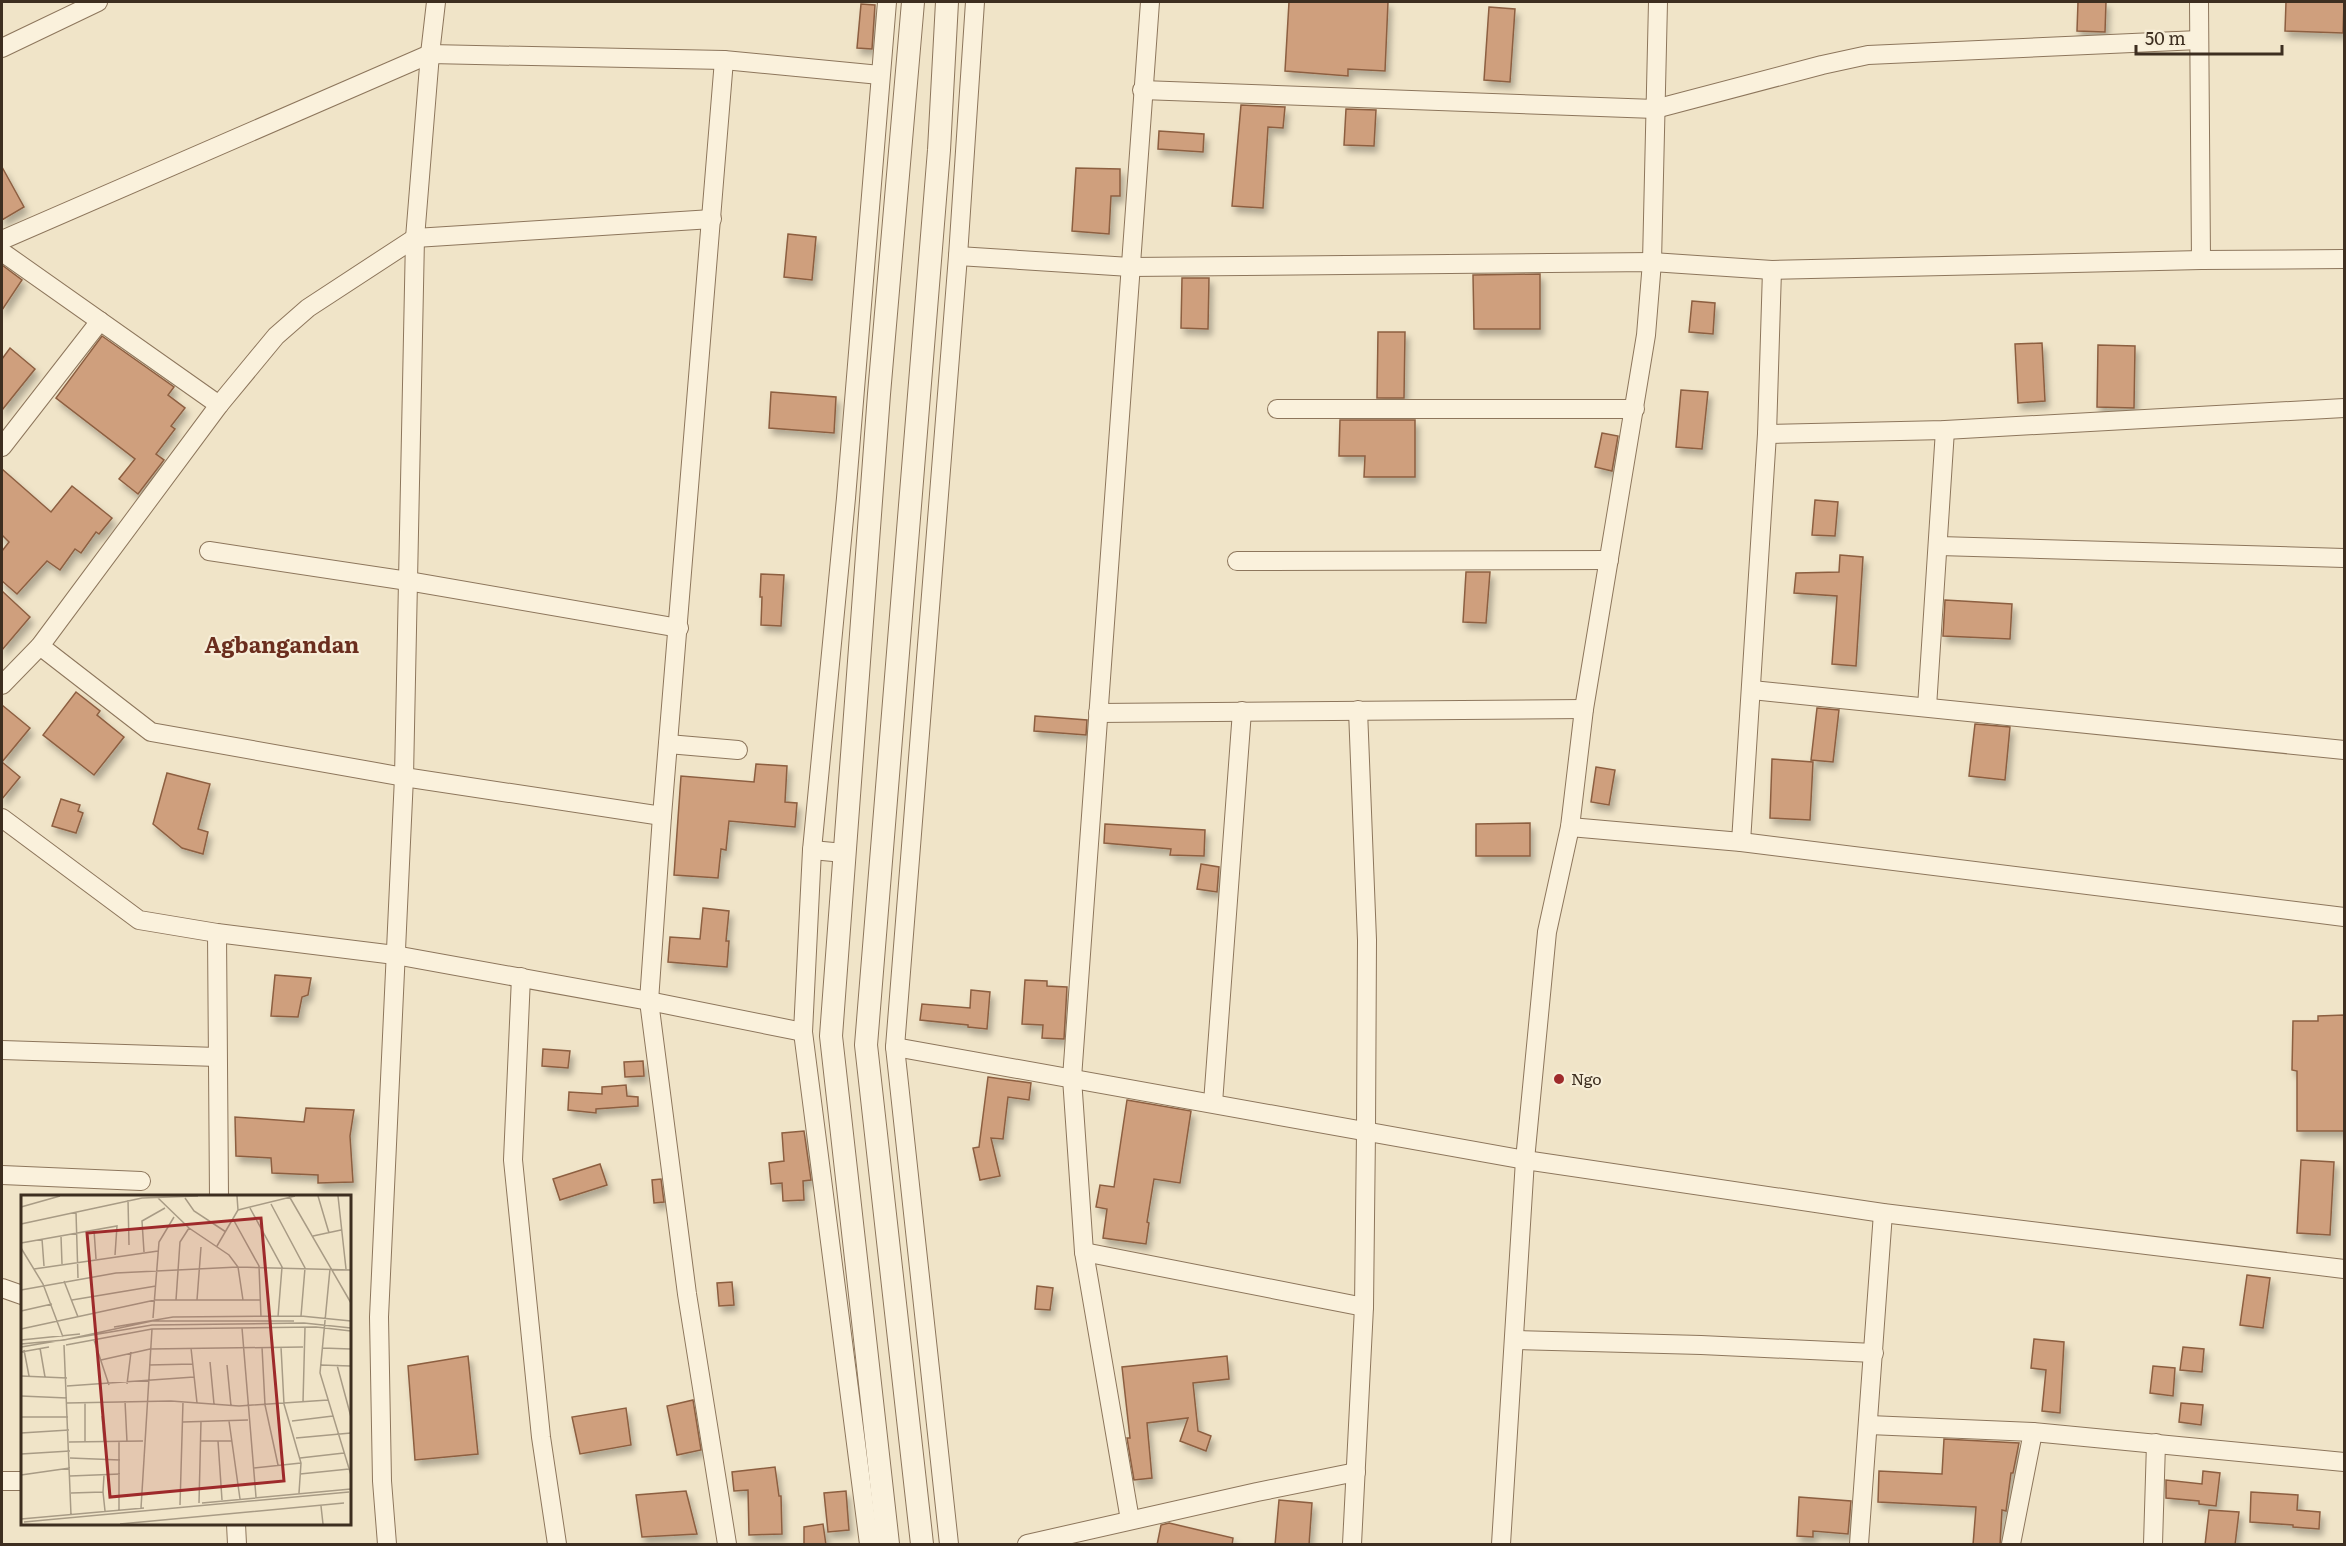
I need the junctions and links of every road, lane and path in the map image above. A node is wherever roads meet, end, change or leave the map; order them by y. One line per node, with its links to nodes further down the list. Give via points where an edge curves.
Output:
1 (98, 2): 11 (street)
2 (436, 2): 12 (street)
3 (886, 2): 14 (street)
4 (913, 2): 59 (street)
5 (947, 2): 99 (street, via 939,150 866,1045)
6 (975, 2): 21 (street)
7 (1150, 2): 15 (street)
8 (1658, 2): 16 (street)
9 (2199, 2): 10 (street)
10 (2199, 40): 16 (street, via 1868,55); 23 (street)
11 (2, 48)
12 (430, 54): 13 (street); 18 (street); 19 (street)
13 (724, 60): 14 (street); 17 (street)
14 (880, 75): 58 (street, via 846,498)
15 (1142, 90): 16 (street); 25 (street)
16 (1655, 109): 24 (street)
17 (712, 219): 18 (street); 41 (street)
18 (415, 238): 28 (street, via 308,308 276,336); 40 (street)
19 (2, 240)
20 (2, 252): 27 (street)
21 (958, 256): 25 (street); 66 (street)
22 (2344, 259): 23 (street)
23 (2201, 260): 26 (street)
24 (1652, 262): 25 (street); 26 (street); 31 (street)
25 (1130, 267): 49 (street)
26 (1772, 270): 33 (street)
27 (100, 321): 28 (street); 34 (street)
28 (219, 405): 42 (street)
29 (2344, 408): 32 (street)
30 (1277, 409): 31 (street)
31 (1635, 410): 38 (street)
32 (1945, 430): 33 (street); 35 (street)
33 (1767, 434): 44 (street)
34 (2, 447)
35 (1939, 546): 37 (street); 45 (street)
36 (209, 551): 40 (street)
37 (2344, 558)
38 (1609, 560): 39 (street); 46 (street)
39 (1237, 561)
40 (408, 581): 41 (street); 53 (street)
41 (679, 628): 50 (street)
42 (40, 646): 43 (street); 53 (street, via 151,732)
43 (2, 685)
44 (1752, 690): 45 (street); 57 (street)
45 (1926, 707): 52 (street)
46 (1584, 709): 47 (street); 56 (street)
47 (1358, 710): 48 (street); 71 (street, via 1367,940)
48 (1242, 711): 49 (street); 70 (street)
49 (1098, 713): 69 (street)
50 (668, 744): 51 (street); 54 (street)
51 (738, 750)
52 (2344, 750)
53 (404, 777): 54 (street); 62 (street)
54 (662, 816): 64 (street)
55 (2, 818): 61 (street, via 138,920)
56 (1570, 827): 57 (street); 72 (street, via 1547,932)
57 (1741, 842): 60 (street)
58 (812, 850): 59 (street); 65 (street)
59 (844, 853): 98 (street, via 831,1036)
60 (2344, 917)
61 (217, 933): 62 (street); 68 (street)
62 (395, 955): 63 (street); 94 (street, via 379,1317)
63 (520, 977): 64 (street); 95 (street, via 513,1160 541,1437)
64 (649, 1001): 65 (street); 96 (street, via 687,1294)
65 (803, 1032): 97 (street)
66 (895, 1047): 69 (street); 100 (street)
67 (2, 1050): 68 (street)
68 (217, 1057): 75 (street)
69 (1072, 1078): 70 (street); 77 (street)
70 (1213, 1103): 71 (street)
71 (1366, 1131): 72 (street); 81 (street)
72 (1525, 1160): 76 (street); 82 (street)
73 (2, 1175): 74 (street)
74 (141, 1181)
75 (219, 1195)
76 (1883, 1213): 78 (street); 83 (street)
77 (1084, 1252): 81 (street); 91 (street)
78 (2344, 1269)
79 (2, 1288): 80 (street)
80 (21, 1295)
81 (1364, 1307): 88 (street)
82 (1514, 1340): 83 (street); 103 (street)
83 (1874, 1353): 84 (street)
84 (1869, 1425): 85 (street); 104 (street)
85 (2033, 1432): 86 (street); 105 (street)
86 (2156, 1443): 87 (street); 106 (street)
87 (2344, 1462)
88 (1356, 1472): 91 (street); 102 (street)
89 (2, 1481): 90 (street)
90 (21, 1482)
91 (1130, 1520): 101 (street)
92 (236, 1525): 93 (street)
93 (237, 1545)
94 (387, 1545)
95 (557, 1545)
96 (727, 1545)
97 (869, 1545)
98 (888, 1545)
99 (922, 1545)
100 (949, 1545)
101 (1027, 1545)
102 (1352, 1545)
103 (1501, 1545)
104 (1859, 1545)
105 (2011, 1545)
106 (2153, 1545)

